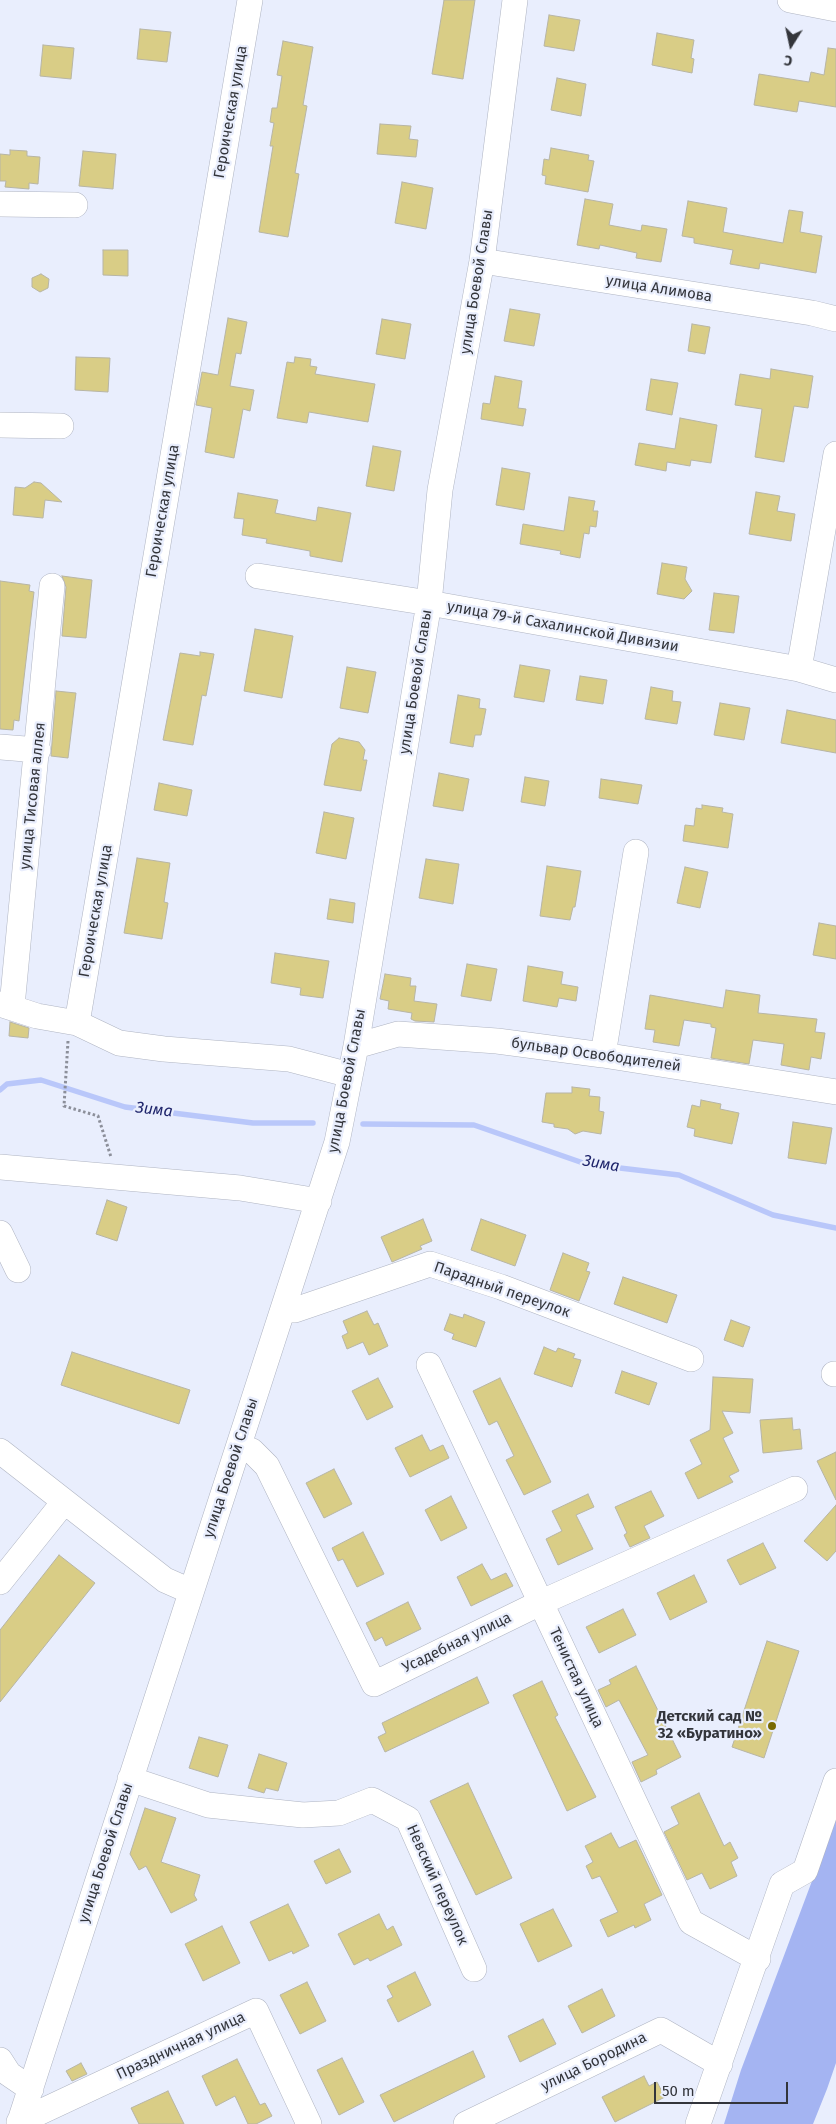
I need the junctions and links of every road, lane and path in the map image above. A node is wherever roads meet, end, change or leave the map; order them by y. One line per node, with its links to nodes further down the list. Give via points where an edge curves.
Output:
1 (515, 0): 7 (street, улица Боевой Славы)
2 (242, 1): 21 (street, Героическая улица)
3 (796, 1): 4 (street)
4 (836, 9)
5 (0, 204): 6 (street)
6 (75, 205)
7 (482, 261): 8 (street, улица Алимова); 14 (street, улица Боевой Славы, via 440,490)
8 (836, 319)
9 (0, 425): 10 (street)
10 (61, 426)
11 (836, 454): 15 (street)
12 (258, 576): 14 (street, улица 79-й Сахалинской Дивизии)
13 (52, 586): 18 (street, улица Тисовая аллея)
14 (429, 603): 15 (street, улица 79-й Сахалинской Дивизии); 22 (street, улица Боевой Славы)
15 (799, 669): 16 (street, улица 79-й Сахалинской Дивизии)
16 (836, 680)
17 (0, 747): 18 (street)
18 (38, 750): 20 (street, улица Тисовая аллея)
19 (636, 852): 23 (street)
20 (6, 1005): 21 (street, via 37,1016)
21 (74, 1022): 24 (street, via 119,1043 164,1050 289,1059); 27 (path, via 65,1076 64,1106 98,1116)
22 (356, 1046): 23 (street, бульвар Освободителей, via 398,1034 497,1041); 24 (street, улица Боевой Славы)
23 (603, 1055): 25 (street, бульвар Освободителей)
24 (350, 1075): 28 (street, улица Боевой Славы, via 337,1142)
25 (836, 1092)
26 (0, 1166): 27 (street)
27 (116, 1177): 28 (street, via 240,1188)
28 (319, 1201): 31 (street, улица Боевой Славы)
29 (0, 1233): 30 (street)
30 (18, 1270)
31 (279, 1320): 32 (street, Парадный переулок, via 295,1310 430,1264 501,1287); 34 (street, улица Боевой Славы)
32 (690, 1359)
33 (429, 1365): 40 (street, Тенистая улица)
34 (239, 1446): 39 (street, улица Боевой Славы); 40 (street, Усадебная улица, via 252,1451 267,1466 374,1684)
35 (0, 1451): 37 (street)
36 (795, 1489): 40 (street, Усадебная улица)
37 (64, 1502): 38 (street); 39 (street, via 165,1580)
38 (0, 1582)
39 (190, 1591): 41 (street, улица Боевой Славы)
40 (542, 1602): 43 (street, Тенистая улица, via 691,1922)
41 (130, 1779): 44 (street, Невский переулок, via 208,1805 303,1815 339,1813 372,1800 408,1819); 47 (street, улица Боевой Славы)
42 (836, 1780): 43 (street, via 806,1871 782,1884)
43 (758, 1959): 46 (street)
44 (474, 1968)
45 (0, 2060): 47 (street, via 9,2074)
46 (720, 2064): 50 (street, улица Бородина, via 661,2030); 51 (street)
47 (32, 2089): 48 (street, улица Боевой Славы)
48 (19, 2123): 49 (street, Праздничная улица, via 256,2010)
49 (309, 2124)
50 (466, 2124)
51 (698, 2124)

